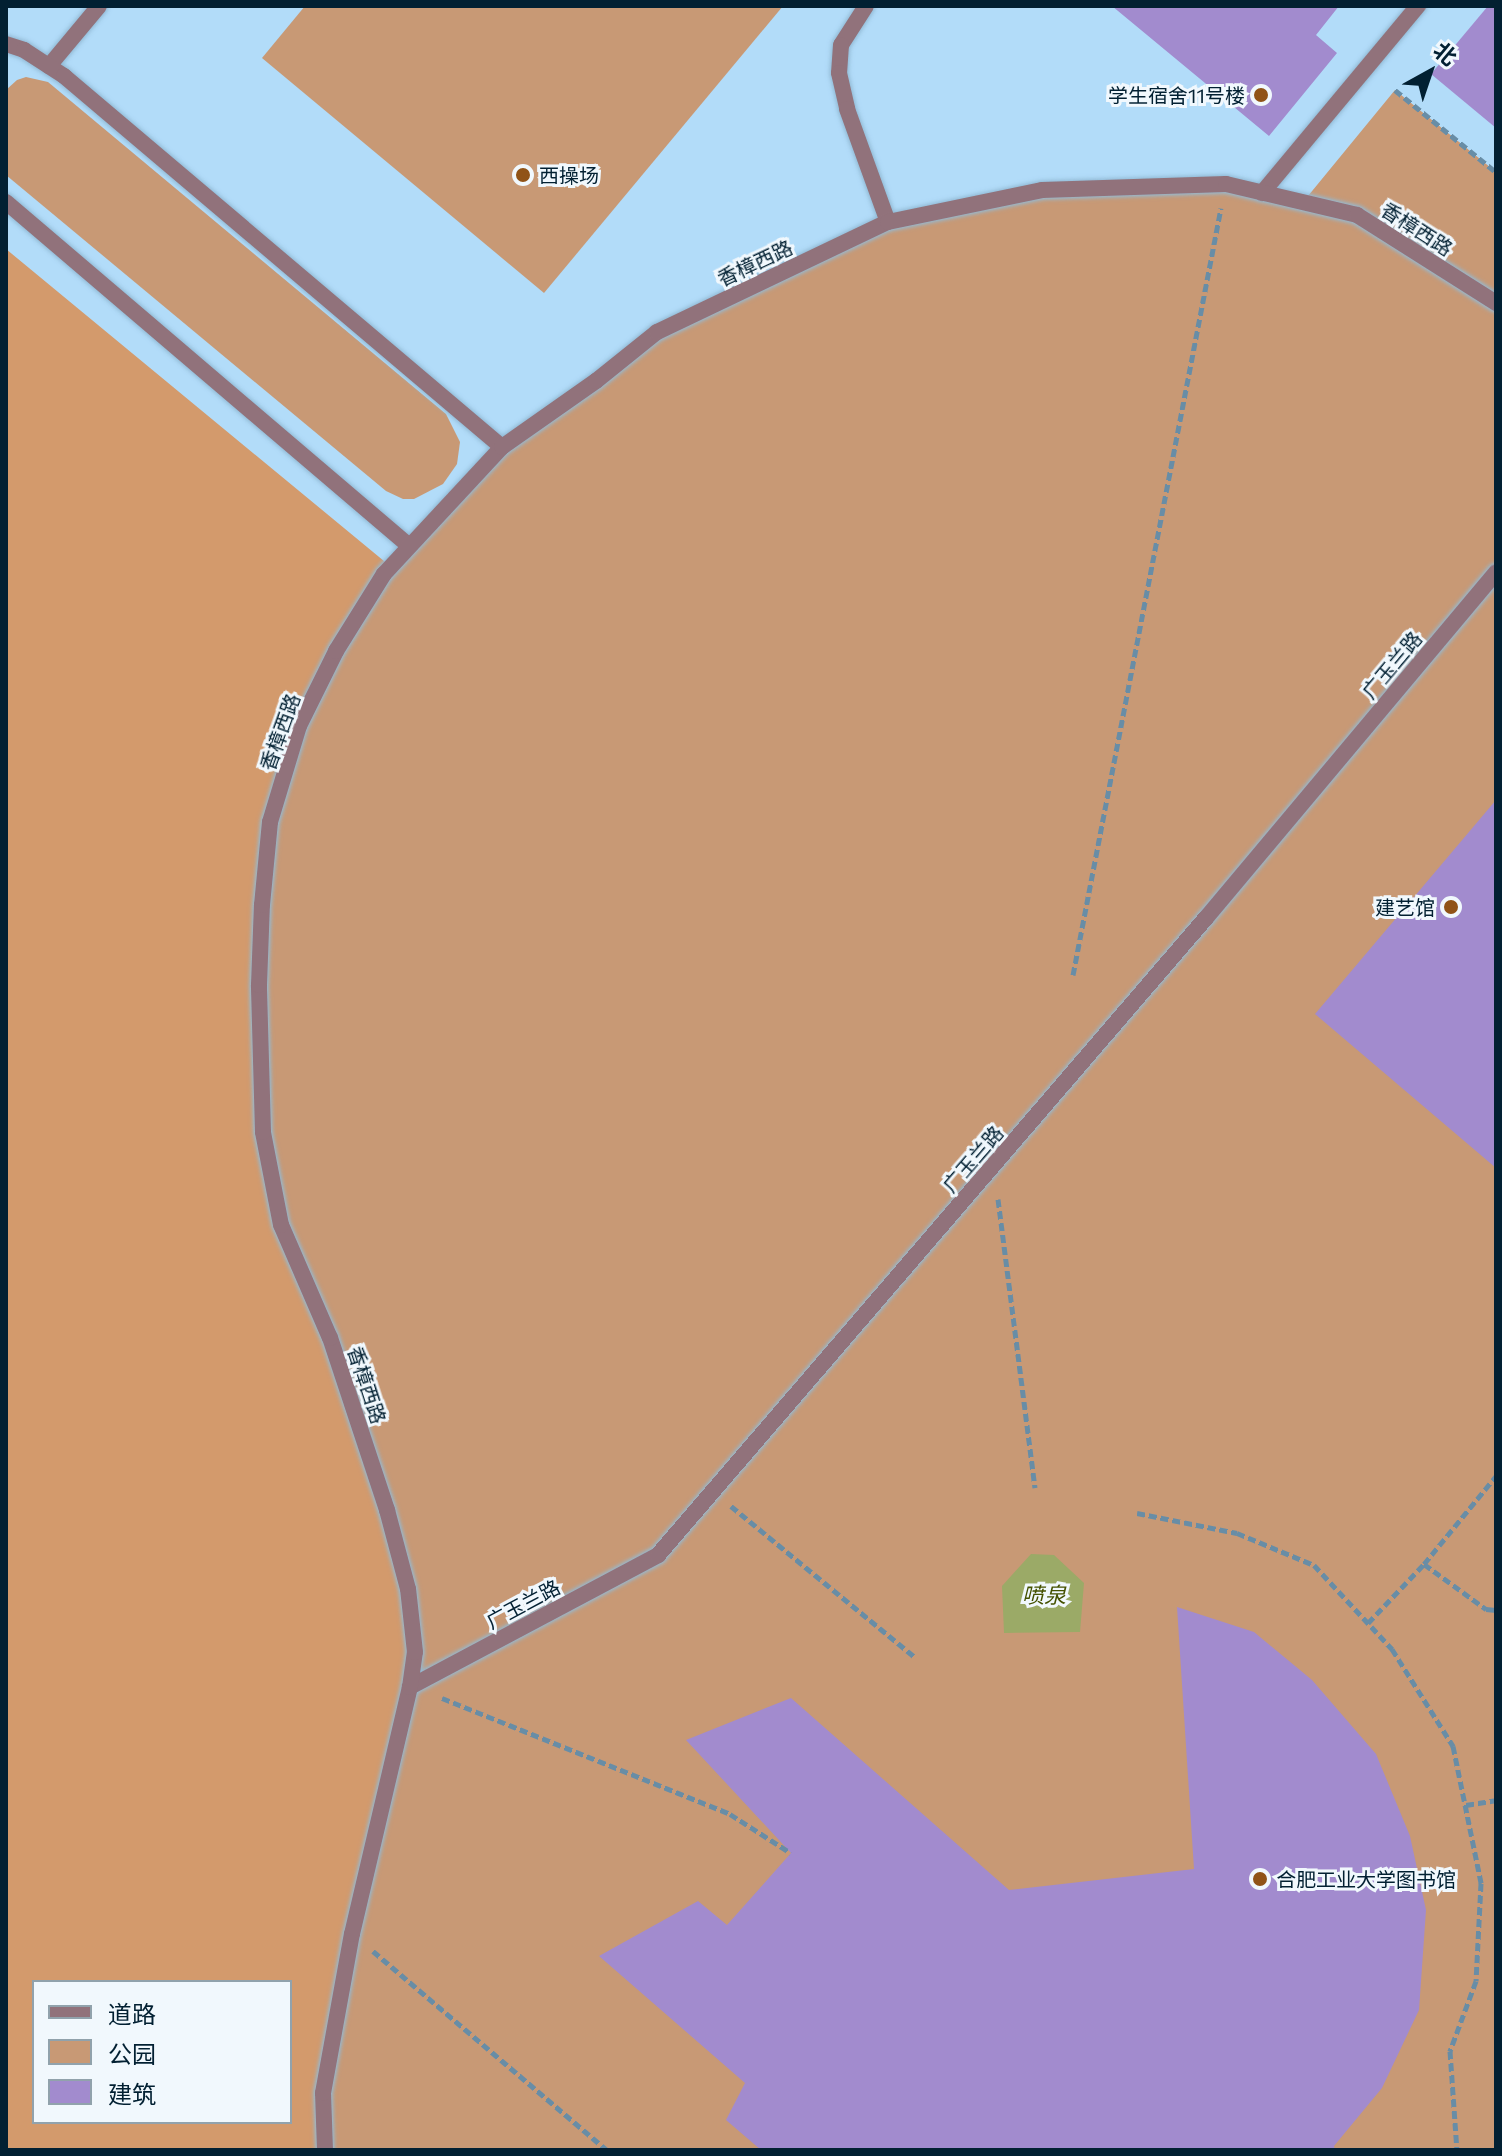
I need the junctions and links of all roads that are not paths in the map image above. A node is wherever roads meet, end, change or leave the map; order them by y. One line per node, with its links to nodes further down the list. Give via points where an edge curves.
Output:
1 (99, 6): 5 (street)
2 (866, 6): 8 (street, via 841,45 839,73)
3 (1418, 6): 6 (street)
4 (6, 44): 5 (street)
5 (49, 66): 10 (street)
6 (1262, 193): 8 (street, 香樟西路, via 1226,184 1042,190); 9 (street, 香樟西路, via 1357,215)
7 (6, 202): 11 (street)
8 (888, 222): 10 (street, 香樟西路, via 657,332)
9 (1496, 303)
10 (502, 447): 11 (street, 香樟西路)
11 (408, 545): 13 (street, 香樟西路, via 336,651 299,726 270,822 259,985 263,1132 281,1225 330,1338 387,1510 408,1589 415,1652)
12 (1496, 572): 13 (street, 广玉兰路, via 658,1555)
13 (410, 1687): 14 (street, 香樟西路, via 352,1934 323,2093)
14 (325, 2150)

